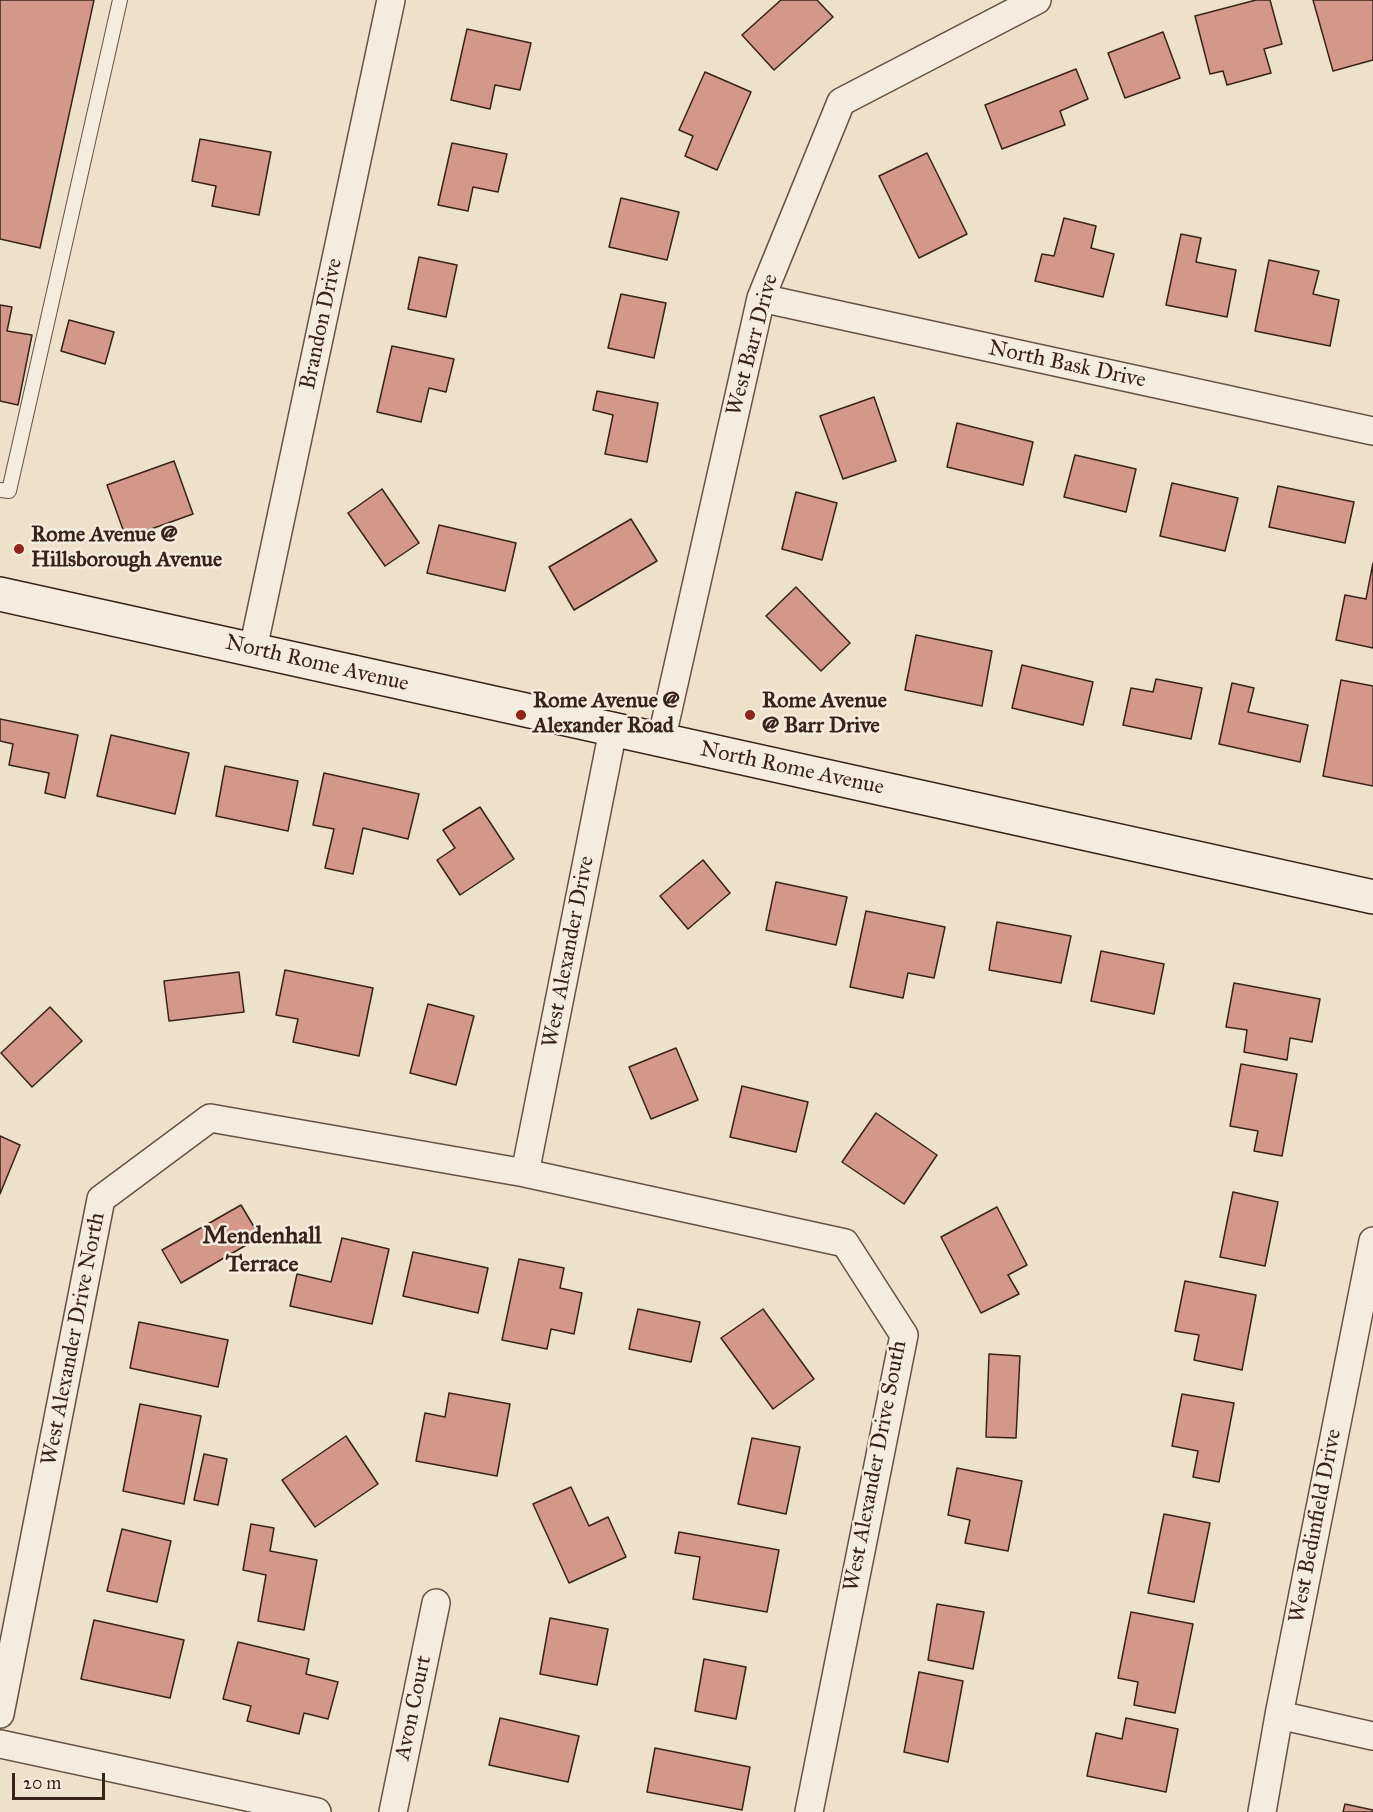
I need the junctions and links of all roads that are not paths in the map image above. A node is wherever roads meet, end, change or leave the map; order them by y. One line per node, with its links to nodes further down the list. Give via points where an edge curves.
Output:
1 (120, 0): 6 (lane, via 9,491)
2 (391, 0): 8 (street, Brandon Drive)
3 (1037, 0): 4 (street, West Barr Drive, via 841,102)
4 (761, 298): 5 (street, North Bask Drive); 10 (street, West Barr Drive)
5 (1373, 431)
6 (0, 490)
7 (0, 594): 8 (street, North Rome Avenue)
8 (252, 649): 9 (street, North Rome Avenue)
9 (613, 730): 10 (street, North Rome Avenue); 12 (street, West Alexander Drive)
10 (660, 741): 11 (street, North Rome Avenue)
11 (1373, 897)
12 (525, 1173): 15 (street, West Alexander Drive North, via 210,1118 101,1199); 21 (street, West Alexander Drive South, via 845,1243 904,1335)
13 (1373, 1241): 16 (street, West Bedinfield Drive)
14 (436, 1603): 20 (street, Avon Court)
15 (0, 1714)
16 (1279, 1715): 17 (street); 22 (street, West Bedinfield Drive)
17 (1373, 1736)
18 (0, 1744): 19 (street)
19 (317, 1812)
20 (393, 1812)
21 (808, 1812)
22 (1262, 1812)

